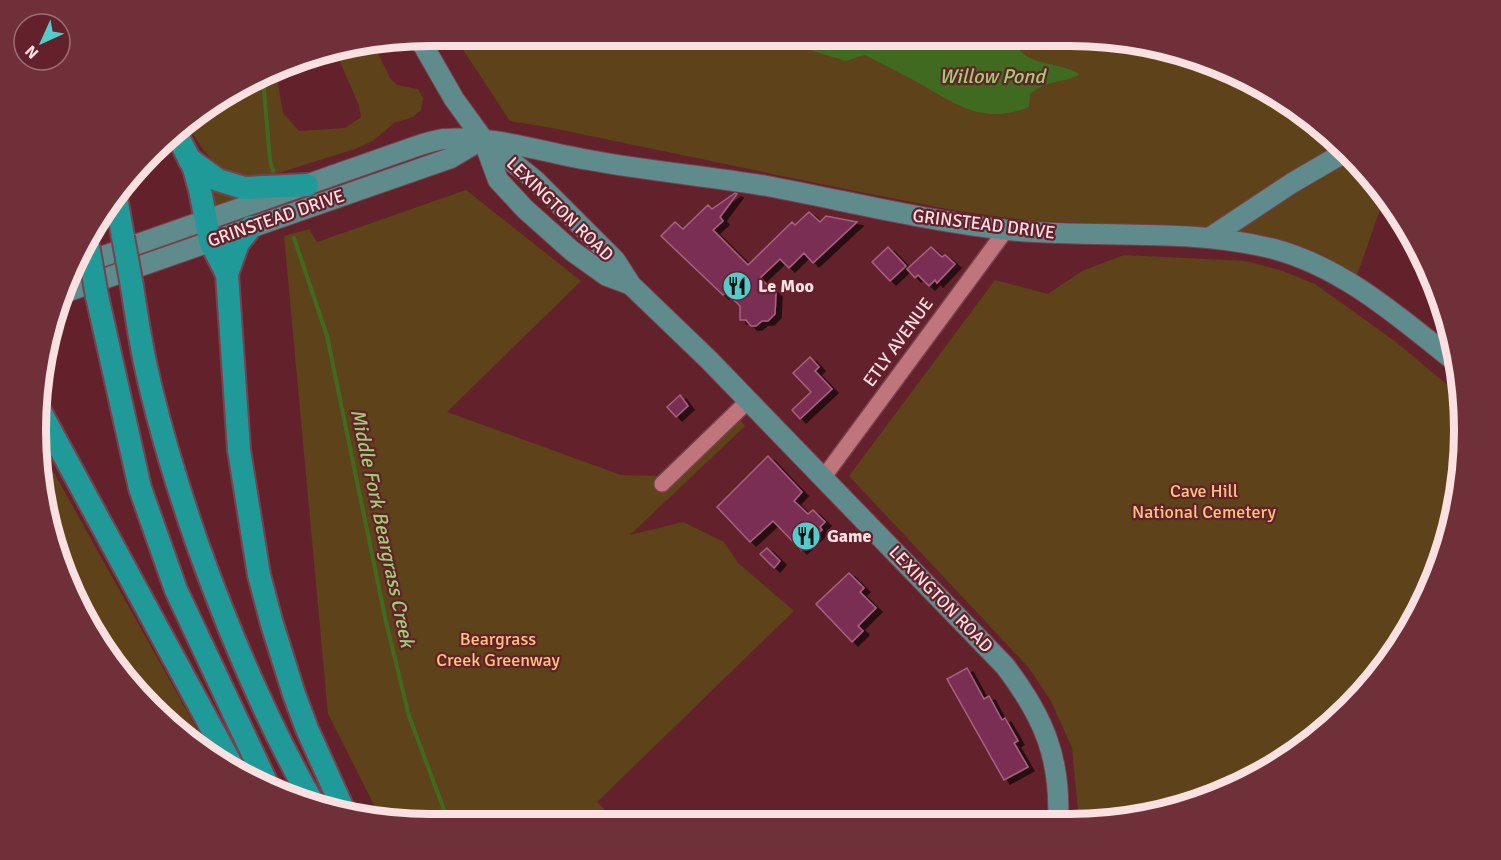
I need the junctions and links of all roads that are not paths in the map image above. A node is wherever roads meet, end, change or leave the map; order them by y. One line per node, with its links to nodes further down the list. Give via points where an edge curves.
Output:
1 (424, 46): 2 (main road, LEXINGTON ROAD)
2 (483, 139): 6 (main road, GRINSTEAD DRIVE, via 441,139); 8 (main road, GRINSTEAD DRIVE, via 451,158); 9 (main road, GRINSTEAD DRIVE); 15 (main road, LEXINGTON ROAD, via 536,180 615,260); 15 (main road, LEXINGTON ROAD, via 498,180 525,209 580,257 607,276)
3 (180, 140): 5 (highway)
4 (1339, 156): 11 (main road)
5 (189, 159): 6 (highway, via 218,180 244,188); 10 (highway)
6 (306, 185): 10 (main road, GRINSTEAD DRIVE)
7 (118, 208): 24 (highway, bridge, via 146,368 182,499 244,665)
8 (251, 227): 10 (main road, GRINSTEAD DRIVE); 14 (highway, via 238,243)
9 (1006, 230): 11 (main road, GRINSTEAD DRIVE); 20 (street, ETLY AVENUE)
10 (208, 231): 12 (main road, GRINSTEAD DRIVE); 14 (highway); 16 (main road, GRINSTEAD DRIVE)
11 (1209, 238): 17 (main road, GRINSTEAD DRIVE, via 1273,249 1326,269 1364,291)
12 (91, 250)
13 (87, 258): 23 (highway, bridge, via 140,488 176,590)
14 (227, 274): 25 (highway, via 239,450 259,575 294,694)
15 (631, 285): 18 (main road, LEXINGTON ROAD)
16 (74, 289)
17 (1447, 355)
18 (748, 400): 20 (main road, LEXINGTON ROAD); 21 (street)
19 (46, 423): 22 (highway)
20 (823, 478): 26 (main road, LEXINGTON ROAD, via 1005,666 1027,694 1052,753)
21 (662, 484)
22 (226, 755)
23 (263, 775)
24 (308, 793)
25 (340, 802)
26 (1058, 814)

